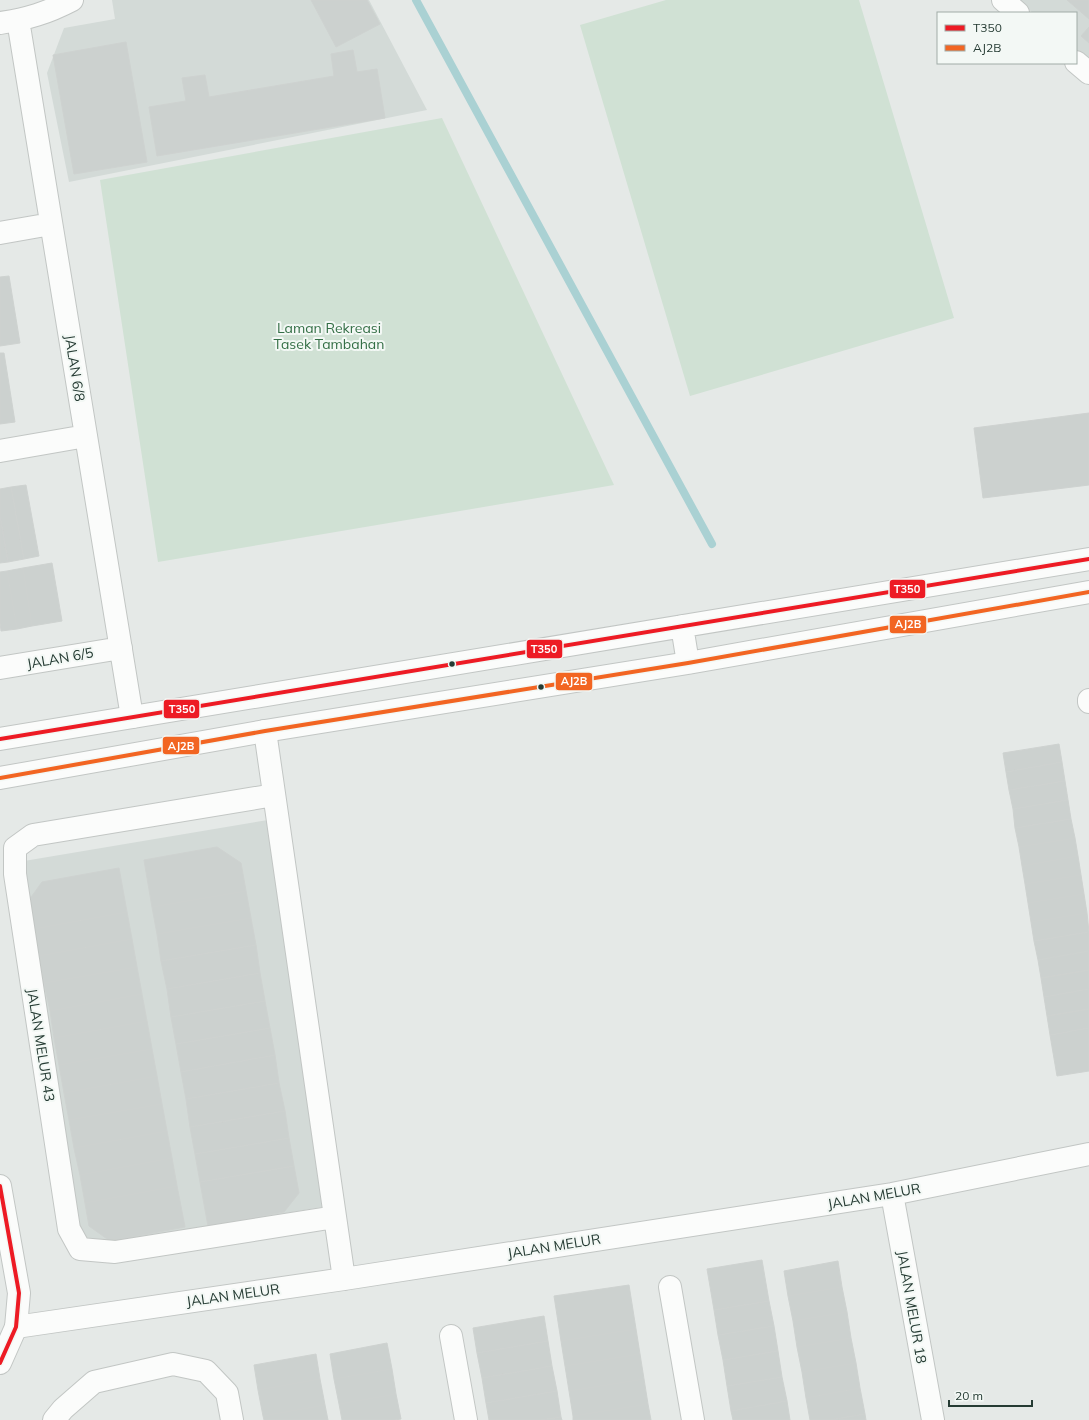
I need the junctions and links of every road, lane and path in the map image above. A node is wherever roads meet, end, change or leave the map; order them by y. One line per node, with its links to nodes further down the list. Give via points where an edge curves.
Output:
1 (72, 0): 4 (street, via 50,11)
2 (1003, 0): 3 (street)
3 (1017, 12)
4 (9, 22): 7 (street, JALAN 6/8)
5 (1077, 63): 6 (street)
6 (1089, 73)
7 (51, 224): 8 (street); 9 (street, JALAN 6/8)
8 (0, 233)
9 (86, 436): 10 (street); 14 (street, JALAN 6/8)
10 (0, 451)
11 (1089, 559): 13 (street)
12 (1089, 592): 15 (street)
13 (682, 626): 15 (street); 17 (street)
14 (121, 648): 16 (street, JALAN 6/5); 17 (street, JALAN 6/8)
15 (688, 663): 18 (street)
16 (0, 668)
17 (132, 717): 19 (street)
18 (265, 731): 20 (street); 21 (street)
19 (0, 739)
20 (0, 778)
21 (274, 795): 25 (street); 25 (street, JALAN MELUR 43, via 33,835 15,848 15,874 69,1229 80,1249 115,1252)
22 (1089, 1154): 24 (street, JALAN MELUR)
23 (0, 1186): 28 (street, via 18,1293)
24 (892, 1194): 26 (street, JALAN MELUR); 35 (street, JALAN MELUR 18)
25 (335, 1217): 26 (street)
26 (344, 1279): 28 (street, JALAN MELUR)
27 (670, 1287): 34 (street)
28 (16, 1327): 30 (street)
29 (451, 1336): 33 (street)
30 (0, 1363)
31 (54, 1420): 32 (street, via 94,1382 173,1364 206,1371 227,1393)
32 (232, 1420)
33 (466, 1420)
34 (693, 1420)
35 (932, 1420)

